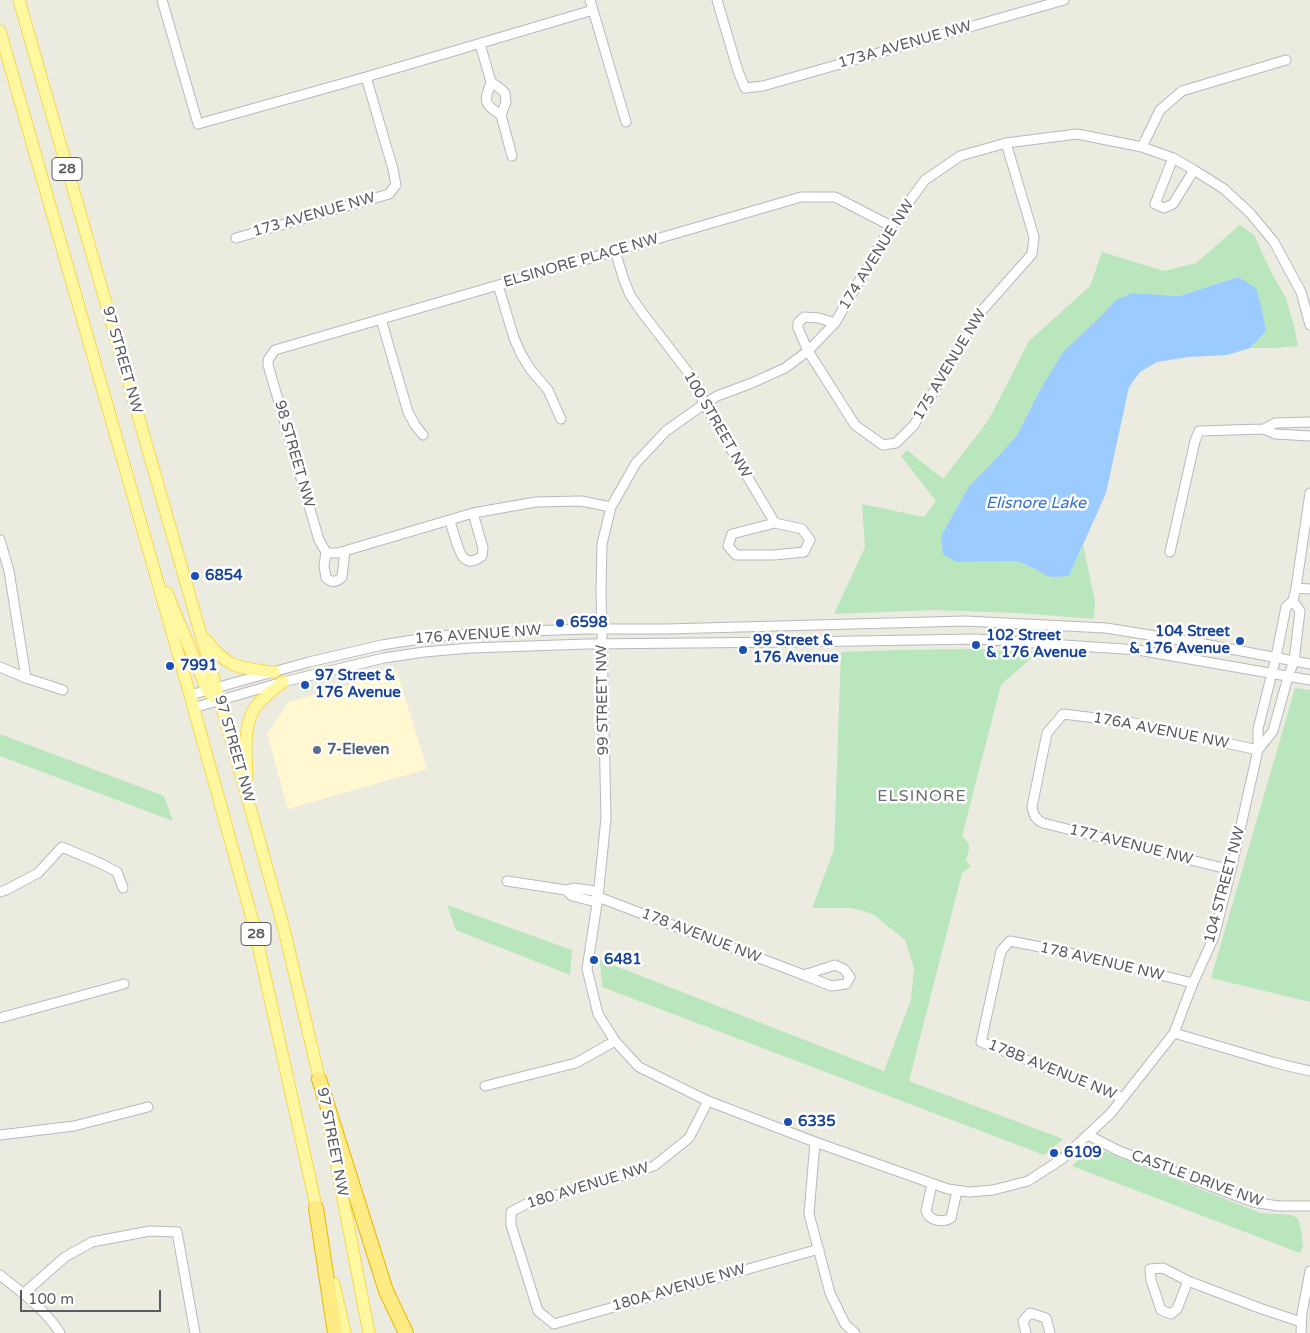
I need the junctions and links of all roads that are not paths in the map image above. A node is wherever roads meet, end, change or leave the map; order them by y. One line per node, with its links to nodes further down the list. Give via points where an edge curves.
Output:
1 (19, 0): 49 (main road, 97 STREET NW / 28)
2 (162, 0): 10 (street, via 198,124)
3 (590, 0): 6 (street)
4 (717, 0): 5 (street, 173A AVENUE NW, via 745,88 763,86)
5 (1064, 0)
6 (593, 10): 8 (street); 13 (street)
7 (0, 32): 41 (main road, 97 STREET NW / 28)
8 (480, 44): 10 (street); 11 (street)
9 (1286, 60): 15 (street, via 1182,91 1160,110)
10 (366, 77): 20 (street, 173 AVENUE NW, via 396,185 389,194)
11 (491, 82): 12 (street, via 502,90 506,98); 12 (street, via 486,94 487,103)
12 (501, 115): 16 (street)
13 (626, 122)
14 (1006, 143): 15 (street, 174 AVENUE NW, via 1077,134); 19 (street, 174 AVENUE NW, via 960,156 925,180); 26 (street, 175 AVENUE NW, via 1034,238 1032,254 978,315 914,425 896,442 883,445 854,425)
15 (1142, 147): 17 (street, 174 AVENUE NW)
16 (512, 156)
17 (1173, 158): 18 (street, 174 AVENUE NW); 18 (street, via 1155,204 1164,208 1173,204)
18 (1194, 170): 25 (street, 174 AVENUE NW, via 1224,189 1274,242 1301,292)
19 (891, 226): 21 (street, ELSINORE PLACE NW, via 835,197 801,197); 24 (street, 174 AVENUE NW)
20 (236, 238)
21 (615, 251): 22 (street, ELSINORE PLACE NW); 28 (street, 100 STREET NW, via 630,295 694,380)
22 (498, 285): 23 (street, ELSINORE PLACE NW); 29 (street, via 521,354 548,390)
23 (381, 319): 27 (street, ELSINORE PLACE NW, via 284,346); 33 (street, via 408,412)
24 (835, 323): 26 (street, 174 AVENUE NW); 26 (street, 174 AVENUE NW, via 811,317 801,319 798,328)
25 (1310, 325)
26 (808, 351): 28 (street, 174 AVENUE NW, via 785,368)
27 (270, 355): 43 (street, 98 STREET NW, via 268,365 319,540)
28 (704, 404): 32 (street, 174 AVENUE NW); 39 (street, 100 STREET NW)
29 (561, 419)
30 (1310, 422): 31 (street, via 1275,423)
31 (1264, 429): 34 (street, via 1275,434); 44 (street, via 1199,431)
32 (666, 432): 36 (street, 99 STREET NW, via 636,463)
33 (423, 435)
34 (1310, 436)
35 (1310, 493): 45 (street, 104 STREET NW)
36 (611, 507): 37 (street, via 582,501 536,502); 48 (street, 99 STREET NW, via 602,544)
37 (473, 513): 38 (street); 38 (street, via 484,548 477,560 465,559)
38 (450, 521): 42 (street)
39 (774, 523): 39 (street, via 732,534 728,546 736,555 804,552 810,540 802,530)
40 (0, 540): 58 (street, via 9,571)
41 (145, 540): 61 (main road); 63 (main road, 97 STREET NW / 28)
42 (345, 551): 43 (street); 43 (street, via 342,577 335,582 326,578)
43 (326, 552)
44 (1170, 552)
45 (1296, 588): 46 (street); 47 (street, 104 STREET NW)
46 (1310, 589)
47 (1294, 601): 51 (street, 104 STREET NW, via 1286,607); 52 (street, 104 STREET NW, via 1300,611)
48 (601, 629): 50 (street, 99 STREET NW); 51 (street, 176 AVENUE NW, via 965,621 1106,628); 55 (street, 176 AVENUE NW, via 438,636 358,650)
49 (202, 635): 55 (main road, via 216,654 233,665); 61 (main road, 97 STREET NW)
50 (602, 644): 56 (street, 176 AVENUE NW, via 976,639 1138,650); 60 (street, 176 AVENUE NW, via 439,650 370,661); 73 (street, 99 STREET NW, via 606,818)
51 (1276, 657): 52 (street, 176 AVENUE NW); 56 (street, 104 STREET NW)
52 (1294, 661): 53 (street, 176 AVENUE NW); 57 (street, 104 STREET NW)
53 (1310, 664)
54 (0, 667): 58 (street)
55 (274, 672): 61 (street, 176 AVENUE NW)
56 (1271, 674): 57 (street, 176 AVENUE NW); 66 (street, 104 STREET NW, via 1258,729)
57 (1288, 677): 59 (street, 176 AVENUE NW); 66 (street, 104 STREET NW, via 1273,731)
58 (26, 678): 62 (street)
59 (1310, 680)
60 (283, 682): 64 (street, 176 AVENUE NW); 67 (main road, via 266,695 250,718 247,730)
61 (212, 689): 63 (street, 176 AVENUE NW); 64 (main road, via 214,697)
62 (63, 690)
63 (190, 695): 65 (main road, 97 STREET NW / 28)
64 (219, 700): 65 (street, 176 AVENUE NW); 67 (main road, 97 STREET NW)
65 (193, 708): 92 (main road, 97 STREET NW / 28, via 253,922)
66 (1258, 750): 68 (street, 176A AVENUE NW, via 1129,722 1063,714 1047,733 1033,801); 69 (street, 104 STREET NW)
67 (247, 797): 82 (main road, 97 STREET NW / 28, via 284,929)
68 (1034, 816): 69 (street, 177 AVENUE NW, via 1043,823)
69 (1231, 870): 76 (street, 104 STREET NW, via 1214,937)
70 (507, 880): 73 (street, via 566,890 572,896 592,901)
71 (123, 888): 72 (street, via 116,872 62,847 38,873)
72 (0, 892)
73 (598, 897): 74 (street, 178 AVENUE NW); 79 (street, 99 STREET NW, via 587,969 598,1014)
74 (804, 975)
75 (124, 984): 77 (street)
76 (1193, 984): 78 (street, 104 STREET NW); 80 (street, 178 AVENUE NW, via 1010,940 1001,951)
77 (0, 1018)
78 (1174, 1033): 81 (street); 84 (street, 104 STREET NW)
79 (614, 1041): 83 (street, via 576,1063); 85 (street, 99 STREET NW, via 639,1067)
80 (981, 1042): 84 (street, 178B AVENUE NW)
81 (1310, 1071)
82 (319, 1079): 105 (main road, 97 STREET NW); 106 (highway, via 386,1291)
83 (485, 1086)
84 (1122, 1098): 88 (street, 104 STREET NW)
85 (708, 1101): 89 (street); 99 (street, 180 AVENUE NW, via 689,1138 654,1166 526,1204 511,1212 538,1311)
86 (148, 1107): 87 (street, via 74,1126)
87 (0, 1135)
88 (1088, 1135): 91 (street, via 1062,1160 1028,1181 993,1190); 93 (street, CASTLE DRIVE NW, via 1119,1151 1253,1202)
89 (815, 1142): 90 (street); 94 (street, via 808,1214)
90 (932, 1184): 91 (street); 91 (street, via 926,1211 930,1218 942,1221 951,1218)
91 (958, 1191)
92 (316, 1208): 103 (highway); 104 (main road, 97 STREET NW / 28)
93 (1310, 1209)
94 (819, 1249): 99 (street, 180A AVENUE NW, via 554,1324); 107 (street, via 830,1293 846,1324)
95 (1310, 1272): 100 (street)
96 (0, 1275): 98 (street)
97 (1188, 1281): 97 (street, via 1163,1268 1150,1269 1161,1310 1171,1314 1177,1309); 100 (street)
98 (23, 1294): 101 (street, via 54,1323); 102 (street, via 65,1257 92,1242 150,1231 177,1232)
99 (542, 1314)
100 (1301, 1322): 110 (street)
101 (60, 1333)
102 (195, 1333)
103 (335, 1333)
104 (344, 1333)
105 (369, 1333)
106 (406, 1333)
107 (855, 1333)
108 (1026, 1333): 109 (street, via 1023,1321 1030,1313 1046,1318)
109 (1050, 1333)
110 (1300, 1333)

